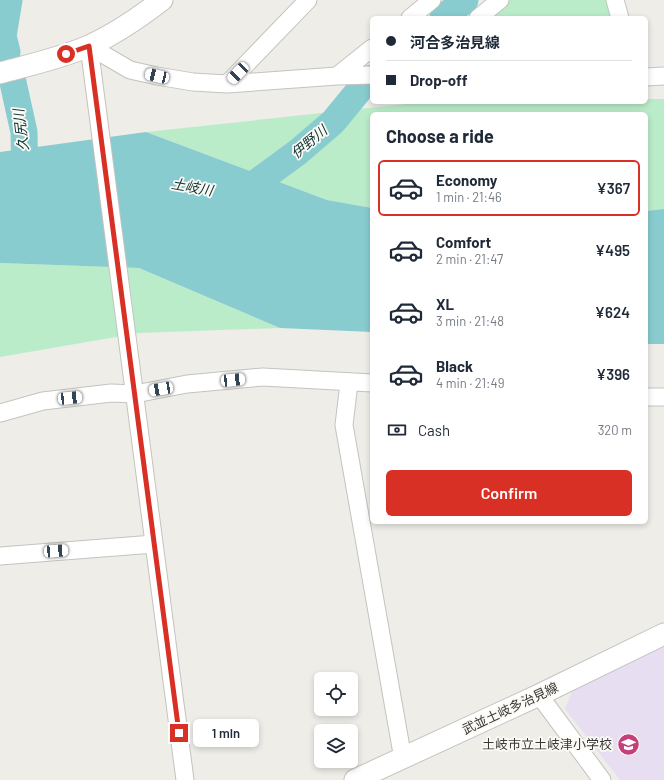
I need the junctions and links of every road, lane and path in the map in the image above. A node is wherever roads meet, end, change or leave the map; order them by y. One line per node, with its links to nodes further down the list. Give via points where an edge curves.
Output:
1 (162, 0): 9 (main road)
2 (308, 0): 16 (street)
3 (432, 0): 6 (street)
4 (500, 0): 7 (street)
5 (615, 0): 8 (street)
6 (412, 16)
7 (480, 16)
8 (619, 16)
9 (89, 46): 11 (main road); 16 (street, via 130,70 193,82); 19 (street)
10 (370, 50): 13 (street)
11 (0, 73)
12 (370, 75): 13 (street)
13 (337, 76): 16 (street)
14 (664, 76): 15 (street)
15 (648, 77)
16 (227, 84)
17 (349, 382): 18 (street); 19 (street, via 263,377); 27 (street, via 344,425)
18 (370, 383)
19 (134, 389): 22 (street, via 43,401); 23 (street)
20 (648, 397): 21 (street)
21 (664, 397)
22 (0, 413)
23 (154, 544): 24 (street); 28 (street)
24 (0, 556)
25 (664, 634): 26 (main road, 武並土岐多治見線)
26 (539, 695): 27 (main road, 武並土岐多治見線); 30 (street)
27 (403, 759): 29 (main road, 武並土岐多治見線)
28 (185, 780)
29 (355, 780)
30 (602, 780)

